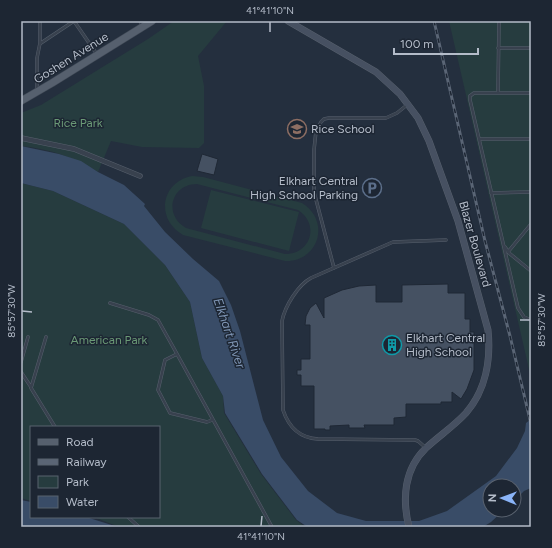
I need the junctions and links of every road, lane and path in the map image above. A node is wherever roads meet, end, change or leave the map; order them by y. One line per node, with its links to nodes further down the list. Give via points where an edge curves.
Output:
1 (40, 21): 7 (lane)
2 (74, 21): 7 (lane); 10 (lane)
3 (152, 21): 6 (main road, Goshen Avenue)
4 (288, 21): 15 (main road, Blazer Boulevard, via 376,72 396,89)
5 (499, 21): 8 (lane)
6 (142, 24): 10 (main road, Goshen Avenue)
7 (40, 43): 11 (lane, via 37,58)
8 (498, 48): 9 (lane); 12 (lane)
9 (531, 48)
10 (97, 55): 11 (main road, Goshen Avenue)
11 (37, 92): 14 (main road, Goshen Avenue)
12 (498, 93): 13 (lane); 17 (lane, via 474,93 470,96)
13 (531, 93)
14 (21, 101)
15 (408, 104): 26 (lane, via 386,118 329,118 318,125 314,150 314,192); 38 (main road, Blazer Boulevard, via 429,141 446,184 467,252 489,342 485,379 474,402 455,424)
16 (21, 138): 19 (street, via 74,149)
17 (479, 139): 18 (lane); 21 (lane)
18 (531, 139)
19 (140, 176)
20 (531, 192): 21 (lane)
21 (491, 193): 24 (lane)
22 (531, 224): 25 (lane)
23 (446, 240): 26 (lane, via 393,242)
24 (504, 246): 25 (lane); 29 (lane, via 518,308 524,317)
25 (508, 252): 27 (lane)
26 (334, 268): 38 (lane, via 304,282 282,321 283,410 286,418 295,430 310,439 415,440)
27 (531, 271)
28 (110, 303): 32 (lane, via 158,320)
29 (531, 320)
30 (28, 337): 33 (lane)
31 (46, 337): 35 (lane)
32 (177, 354): 36 (lane); 36 (lane, via 165,360 158,390 170,413 207,422)
33 (21, 362)
34 (21, 372): 35 (lane)
35 (31, 388): 37 (lane)
36 (212, 420): 41 (lane)
37 (54, 426)
38 (426, 448): 42 (main road, Blazer Boulevard, via 409,474 405,492)
39 (129, 518): 40 (lane)
40 (139, 527)
41 (272, 527)
42 (409, 527)

